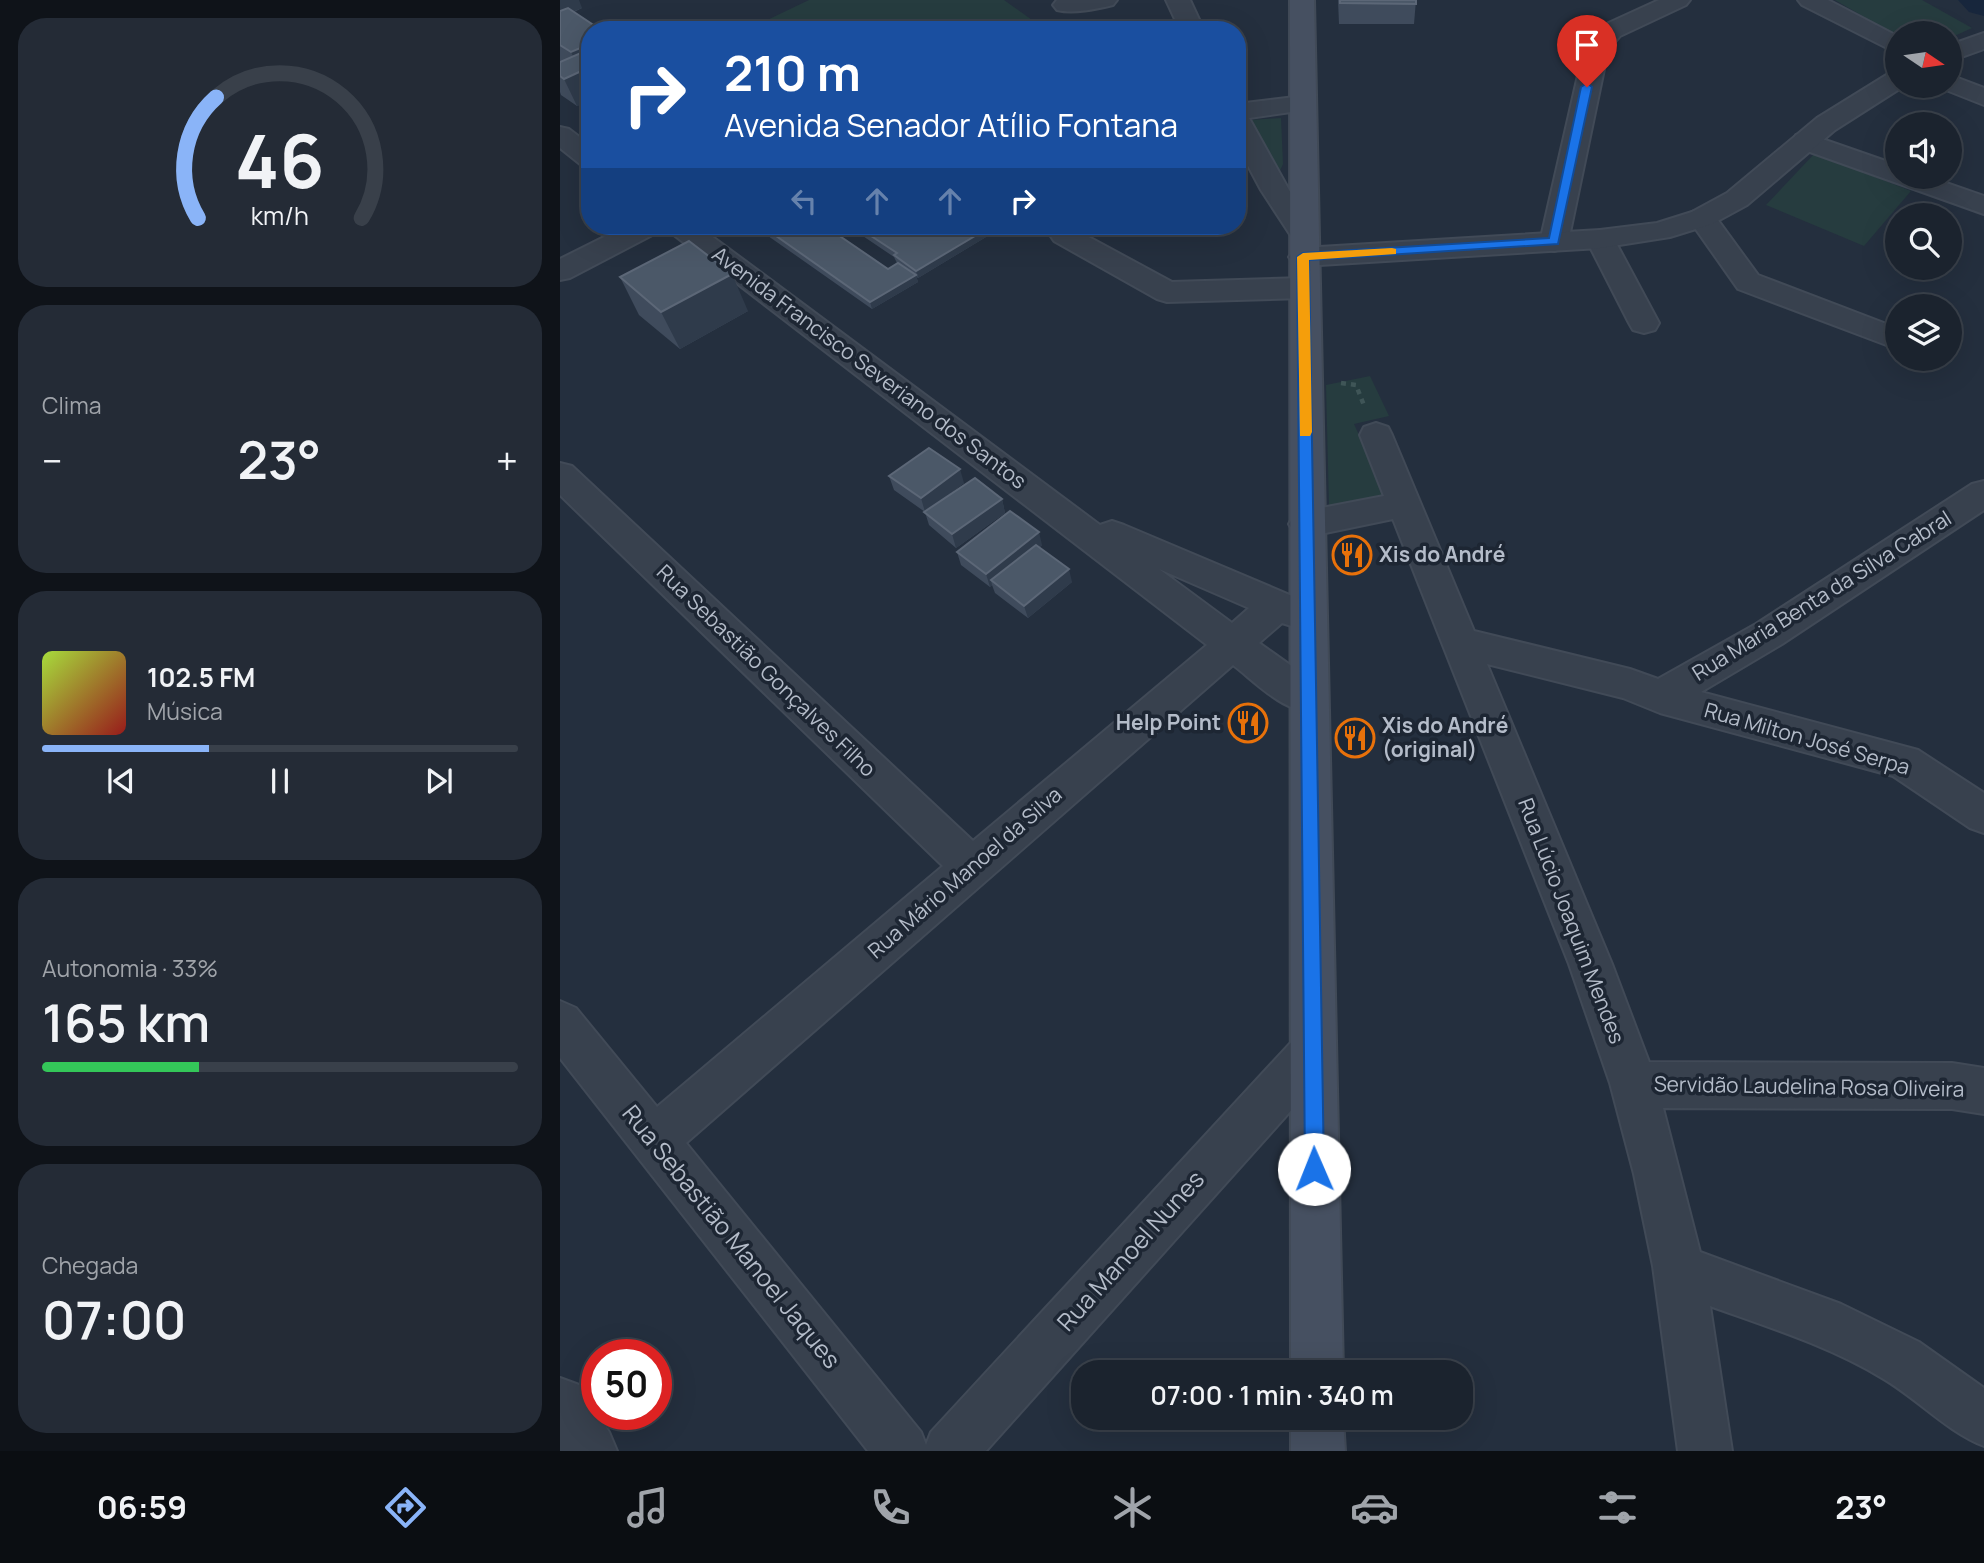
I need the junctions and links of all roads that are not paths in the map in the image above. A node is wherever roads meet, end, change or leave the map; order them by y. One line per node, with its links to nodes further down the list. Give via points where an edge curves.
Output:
1 (1105, 0): 6 (street)
2 (1178, 0): 7 (street)
3 (1302, 0): 14 (main road)
4 (1678, 0): 28 (street, via 1611,31 1596,49)
5 (1810, 0): 9 (street)
6 (1065, 5)
7 (1188, 21)
8 (1984, 40): 10 (street)
9 (1885, 41)
10 (1962, 49)
11 (1885, 86): 18 (street)
12 (1962, 88): 13 (street)
13 (1984, 97)
14 (1303, 104): 15 (street); 29 (main road)
15 (1246, 111)
16 (560, 135): 19 (street)
17 (1246, 139): 29 (street)
18 (1805, 141): 20 (street); 23 (street, via 1737,199)
19 (581, 151)
20 (1885, 170)
21 (1937, 189): 22 (street)
22 (1984, 206)
23 (1702, 218): 27 (street); 32 (street, via 1748,282)
24 (630, 235): 30 (street)
25 (692, 235): 37 (street, Avenida Francisco Severiano dos Santos)
26 (1064, 236): 29 (street, via 1167,292)
27 (1600, 239): 28 (street); 31 (street)
28 (1554, 242): 29 (street)
29 (1303, 259): 38 (main road)
30 (560, 271)
31 (1644, 323)
32 (1885, 335)
33 (1376, 435): 36 (street, Rua Lúcio Joaquim Mendes)
34 (560, 475): 45 (street, Rua Sebastião Gonçalves Filho)
35 (1984, 492): 42 (street, Rua Maria Benta da Silva Cabral, via 1769,634)
36 (1404, 504): 38 (street); 41 (street, Rua Lúcio Joaquim Mendes)
37 (1058, 511): 39 (street, Avenida Francisco Severiano dos Santos); 40 (street, Avenida Francisco Severiano dos Santos)
38 (1306, 524): 39 (main road)
39 (1292, 612): 40 (street, Rua Mário Manoel da Silva); 43 (main road)
40 (1232, 644): 43 (street, Avenida Francisco Severiano dos Santos); 45 (street, Rua Mário Manoel da Silva)
41 (1463, 649): 42 (street, Rua Milton José Serpa, via 1626,695); 48 (street, Rua Lúcio Joaquim Mendes, via 1595,976)
42 (1660, 697): 44 (street, Rua Milton José Serpa, via 1904,762)
43 (1308, 698): 47 (main road)
44 (1984, 815)
45 (972, 867): 50 (street, Rua Mário Manoel da Silva)
46 (560, 1023): 50 (street, Rua Sebastião Manoel Jaques)
47 (1313, 1052): 52 (main road); 58 (street, Rua Manoel Nunes)
48 (1633, 1085): 49 (street, Servidão Laudelina Rosa Oliveira, via 1952,1086); 51 (street, Rua Lúcio Joaquim Mendes)
49 (1984, 1091)
50 (654, 1140): 57 (street, Rua Sebastião Manoel Jaques)
51 (1677, 1269): 54 (street, via 1823,1322 1901,1360); 60 (street, Rua Lúcio Joaquim Mendes)
52 (1317, 1360)
53 (560, 1404): 56 (street)
54 (1984, 1420)
55 (1317, 1430): 59 (main road)
56 (590, 1451)
57 (902, 1451)
58 (950, 1451)
59 (1318, 1451)
60 (1705, 1451)

